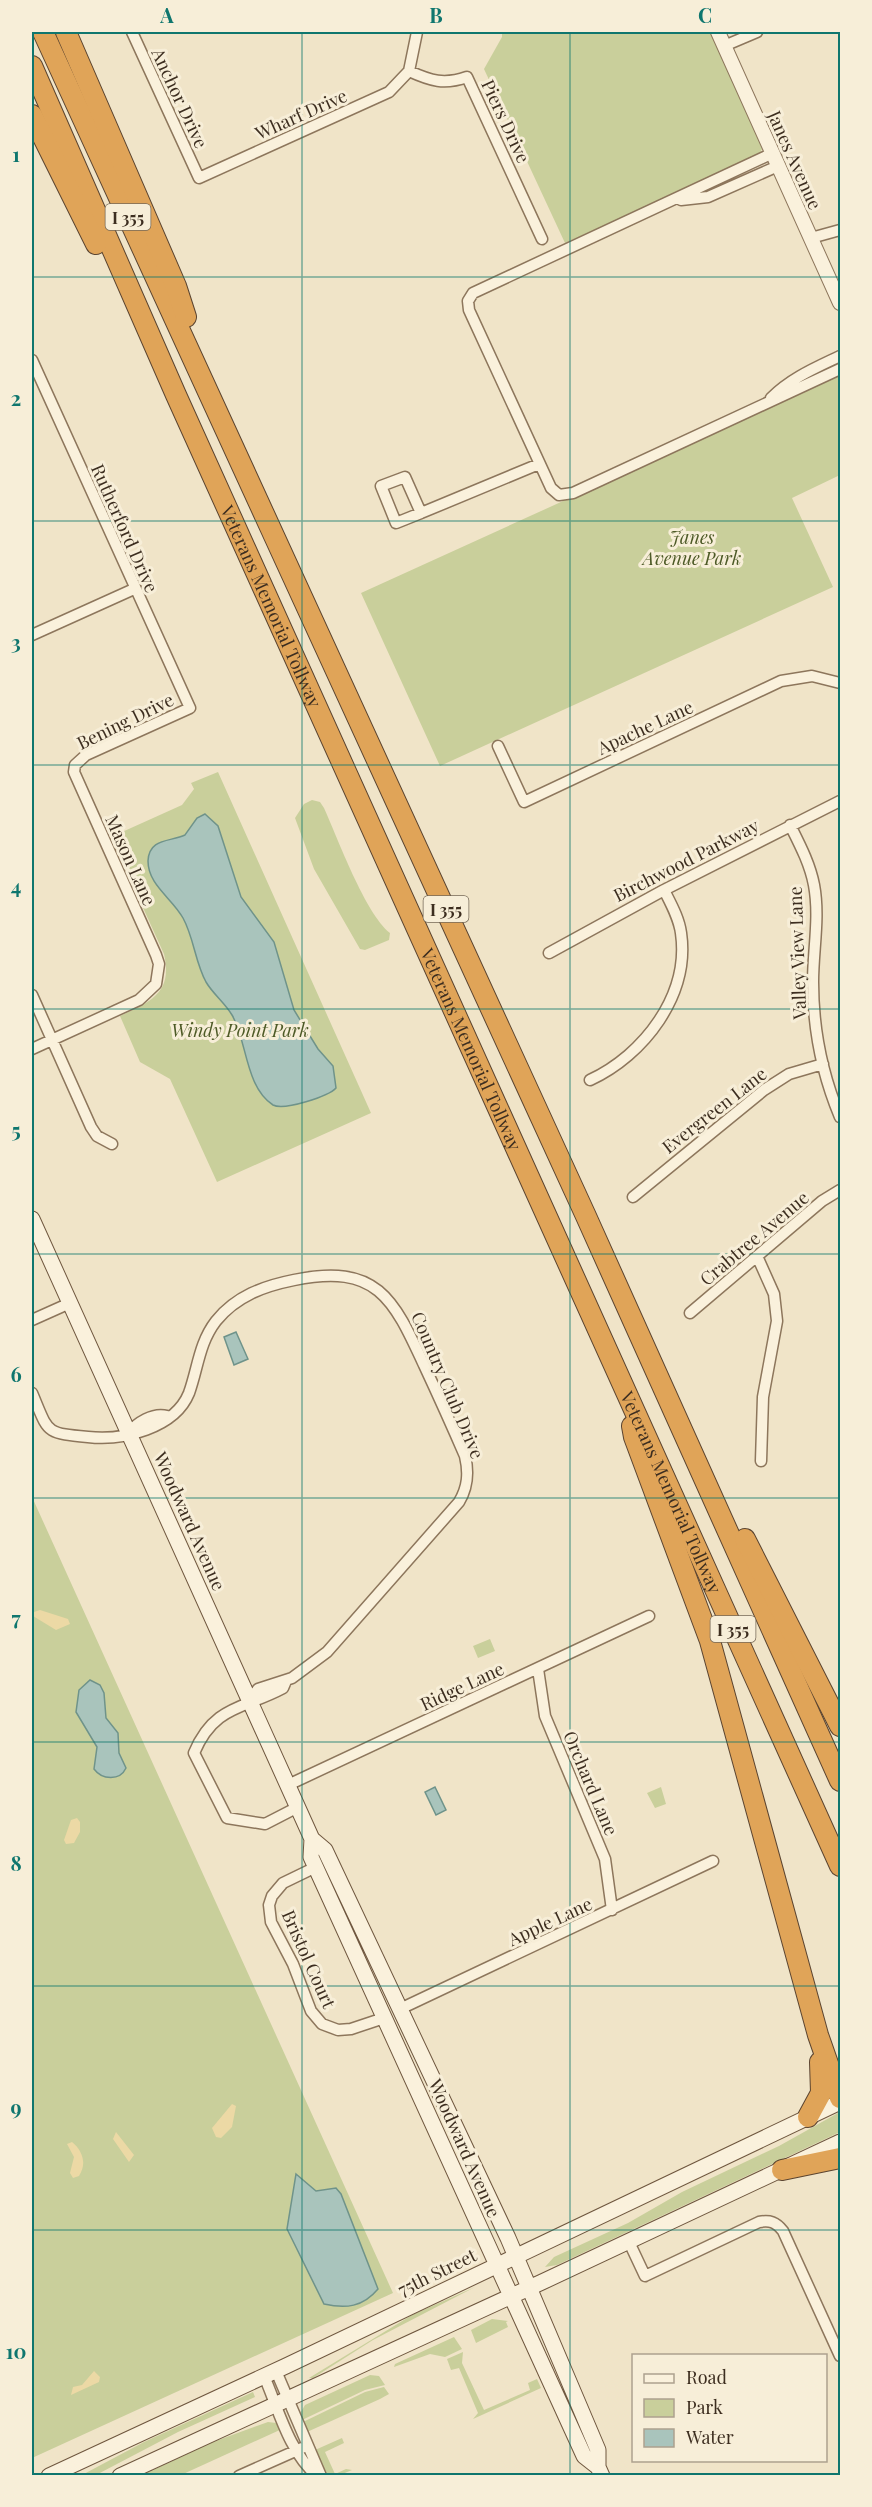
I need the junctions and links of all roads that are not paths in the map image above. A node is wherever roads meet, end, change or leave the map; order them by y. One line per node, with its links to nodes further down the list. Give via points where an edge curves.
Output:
1 (43, 32): 21 (highway, Veterans Memorial Tollway / I 355)
2 (66, 32): 21 (highway, via 176,286)
3 (132, 32): 12 (street, Anchor Drive)
4 (417, 32): 9 (street)
5 (718, 32): 7 (street, Janes Avenue)
6 (756, 32): 7 (street)
7 (724, 46): 11 (street, Janes Avenue)
8 (32, 66): 20 (highway, Veterans Memorial Tollway / I 355)
9 (409, 71): 12 (street, Wharf Drive, via 389,92); 15 (street, Piers Drive, via 436,82 467,77)
10 (32, 115): 20 (highway)
11 (776, 160): 14 (street, Janes Avenue); 23 (street, via 701,199 672,201 469,297 469,310)
12 (199, 178)
13 (840, 230): 14 (street)
14 (811, 238): 16 (street, Janes Avenue)
15 (542, 239)
16 (840, 303)
17 (840, 356): 22 (street, via 801,374)
18 (32, 360): 25 (street, Rutherford Drive)
19 (840, 369): 22 (street)
20 (176, 395): 49 (highway, Veterans Memorial Tollway / I 355)
21 (214, 402): 51 (highway, Veterans Memorial Tollway / I 355)
22 (767, 403): 23 (street, via 566,495 555,493)
23 (539, 464): 24 (street)
24 (421, 513): 24 (street, via 405,477 381,486 396,523)
25 (134, 589): 26 (street); 28 (street, Rutherford Drive)
26 (32, 635)
27 (840, 683): 29 (street, Apache Lane, via 812,676 780,681 524,802)
28 (190, 708): 30 (street, Bening Drive, via 86,755)
29 (498, 746)
30 (75, 765): 36 (street, Mason Lane, via 76,778 159,969 156,984 144,997)
31 (840, 801): 32 (street, Birchwood Parkway)
32 (790, 825): 33 (street, Birchwood Parkway); 38 (street, Valley View Lane, via 810,868 816,896 814,1008)
33 (664, 891): 34 (street, Birchwood Parkway); 39 (street, via 681,932 681,963 675,990 638,1048)
34 (549, 952)
35 (32, 995): 36 (street)
36 (52, 1040): 37 (street); 41 (street, via 97,1136)
37 (32, 1049)
38 (823, 1064): 40 (street, Valley View Lane); 43 (street, Evergreen Lane, via 789,1074 764,1090)
39 (591, 1080)
40 (840, 1117)
41 (112, 1144)
42 (840, 1190): 45 (street, Crabtree Avenue)
43 (633, 1197)
44 (32, 1219): 46 (main road, Woodward Avenue)
45 (757, 1257): 47 (street, Crabtree Avenue); 53 (street, via 774,1294 777,1321 763,1397)
46 (70, 1303): 48 (street); 52 (main road, Woodward Avenue)
47 (690, 1313)
48 (32, 1320)
49 (627, 1390): 63 (highway, Veterans Memorial Tollway / I 355); 68 (highway, via 634,1437 710,1641)
50 (32, 1394): 52 (street, via 47,1429 54,1433 98,1438)
51 (677, 1418): 57 (highway, via 712,1472); 58 (highway, Veterans Memorial Tollway / I 355)
52 (128, 1433): 56 (main road, Woodward Avenue); 56 (street, Country Club Drive, via 138,1423 161,1414 167,1416 185,1401 200,1348 225,1311 262,1288 317,1275 343,1275 368,1283 397,1308 465,1456 468,1478 459,1502 327,1652 286,1681 283,1688)
53 (761, 1461)
54 (649, 1616): 55 (street, Ridge Lane)
55 (538, 1669): 59 (street, Ridge Lane); 65 (street, Orchard Lane, via 545,1716 605,1859)
56 (249, 1701): 59 (main road, Woodward Avenue); 60 (street, Country Club Drive, via 213,1723 194,1753 227,1818 265,1824)
57 (840, 1726)
58 (840, 1781)
59 (288, 1785): 60 (main road, Woodward Avenue)
60 (298, 1807): 61 (main road, Woodward Avenue)
61 (312, 1839): 64 (main road, Woodward Avenue, via 311,1857); 66 (main road, Woodward Avenue, via 325,1850)
62 (713, 1861): 65 (street, Apple Lane)
63 (840, 1866)
64 (316, 1867): 67 (main road, Woodward Avenue); 67 (street, Bristol Court, via 283,1883 269,1905 271,1922 311,2011 322,2024 338,2030 351,2030)
65 (612, 1910): 66 (street, Apple Lane)
66 (400, 2008): 76 (main road, Woodward Avenue)
67 (384, 2018): 77 (main road, Woodward Avenue)
68 (818, 2036): 69 (highway); 71 (highway, via 821,2090)
69 (840, 2098)
70 (840, 2102): 71 (main road, 75th Street)
71 (808, 2117): 76 (main road, 75th Street)
72 (840, 2142): 74 (main road)
73 (840, 2158): 74 (highway)
74 (782, 2169): 75 (main road)
75 (629, 2242): 78 (main road); 80 (street, via 645,2276 759,2222 769,2220 777,2224)
76 (515, 2256): 77 (main road, 75th Street); 78 (main road, Woodward Avenue)
77 (496, 2265): 79 (main road, Woodward Avenue); 81 (main road, 75th Street)
78 (529, 2288): 79 (main road); 85 (main road, Woodward Avenue, via 598,2450)
79 (511, 2296): 82 (main road); 85 (main road, Woodward Avenue, via 584,2456)
80 (840, 2356)
81 (270, 2374): 82 (street); 86 (main road, 75th Street)
82 (282, 2401): 83 (street); 84 (street); 87 (main road)
83 (308, 2446): 84 (street); 90 (street)
84 (297, 2450): 88 (street); 89 (street)
85 (600, 2471)
86 (49, 2475)
87 (120, 2475)
88 (239, 2475)
89 (316, 2475)
90 (321, 2475)

